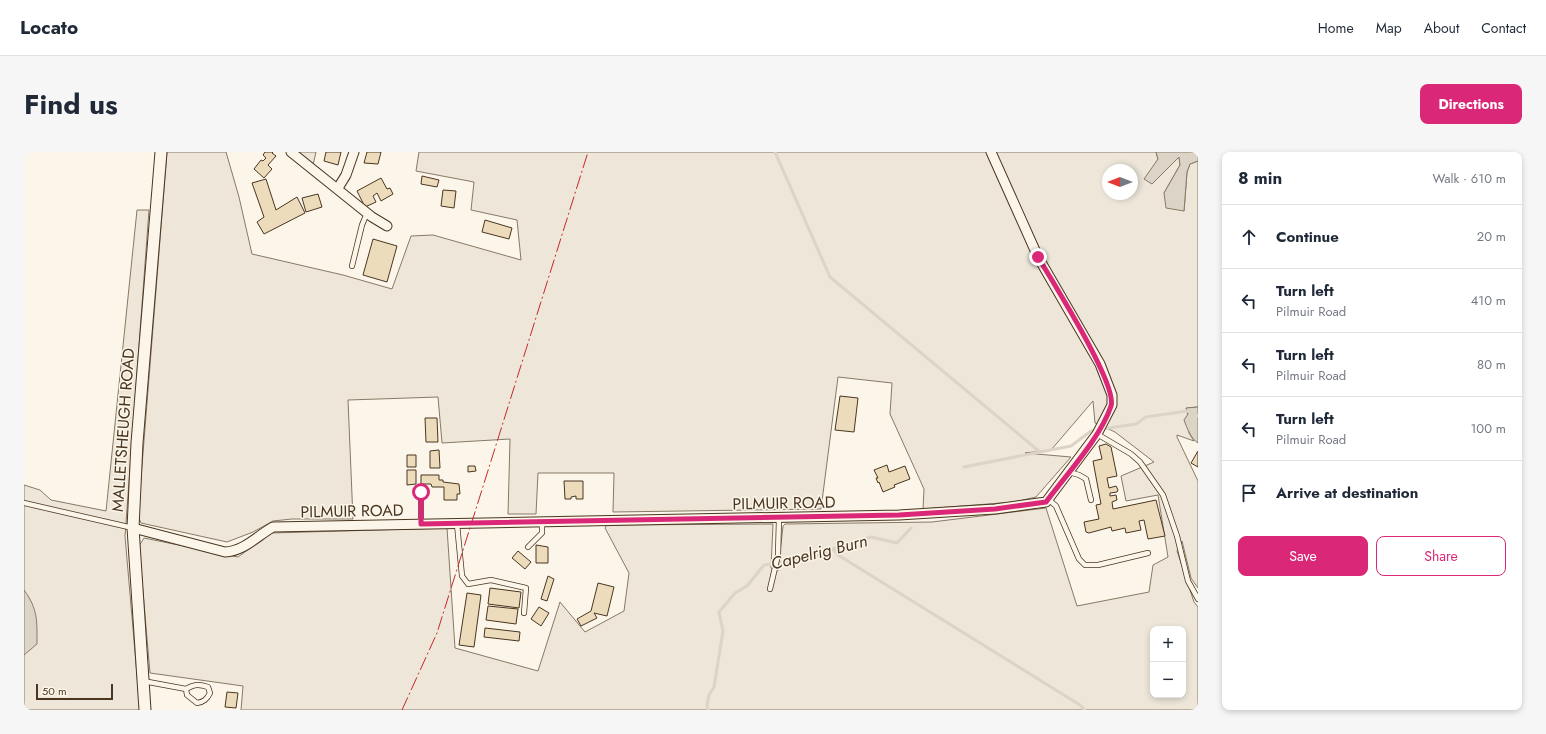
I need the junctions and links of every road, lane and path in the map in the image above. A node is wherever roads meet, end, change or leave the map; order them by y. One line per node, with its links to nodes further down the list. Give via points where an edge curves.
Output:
1 (161, 152): 19 (street, MALLETSHEUGH ROAD, via 137,443)
2 (291, 152): 5 (street)
3 (354, 152): 5 (street)
4 (991, 152): 9 (street, via 1038,257 1100,364 1112,395 1112,405)
5 (338, 188): 6 (street)
6 (367, 213): 7 (street); 8 (lane)
7 (388, 226)
8 (352, 266)
9 (1097, 434): 10 (street); 23 (lane, via 1140,462 1163,496 1177,536 1188,582)
10 (1068, 472): 12 (street); 13 (lane, via 1086,479)
11 (421, 492): 17 (lane)
12 (1048, 499): 15 (street, PILMUIR ROAD, via 1046,502 995,509); 21 (lane, via 1056,506 1079,559 1085,565 1098,565)
13 (1091, 500)
14 (24, 503): 19 (lane)
15 (779, 518): 16 (street, PILMUIR ROAD); 22 (lane, via 778,555)
16 (542, 522): 18 (street, PILMUIR ROAD); 20 (lane, via 542,533)
17 (421, 524): 18 (street, PILMUIR ROAD); 19 (street, PILMUIR ROAD, via 273,527 249,544 225,552)
18 (457, 524): 24 (lane, via 462,576 468,584 490,580 526,588)
19 (133, 528): 25 (street, MALLETSHEUGH ROAD)
20 (528, 547)
21 (1148, 553)
22 (770, 589)
23 (1198, 599)
24 (524, 613)
25 (143, 682): 26 (lane); 27 (street, MALLETSHEUGH ROAD)
26 (186, 689): 26 (lane, via 199,684 208,687 210,693 203,702 197,702 187,695)
27 (145, 710)

